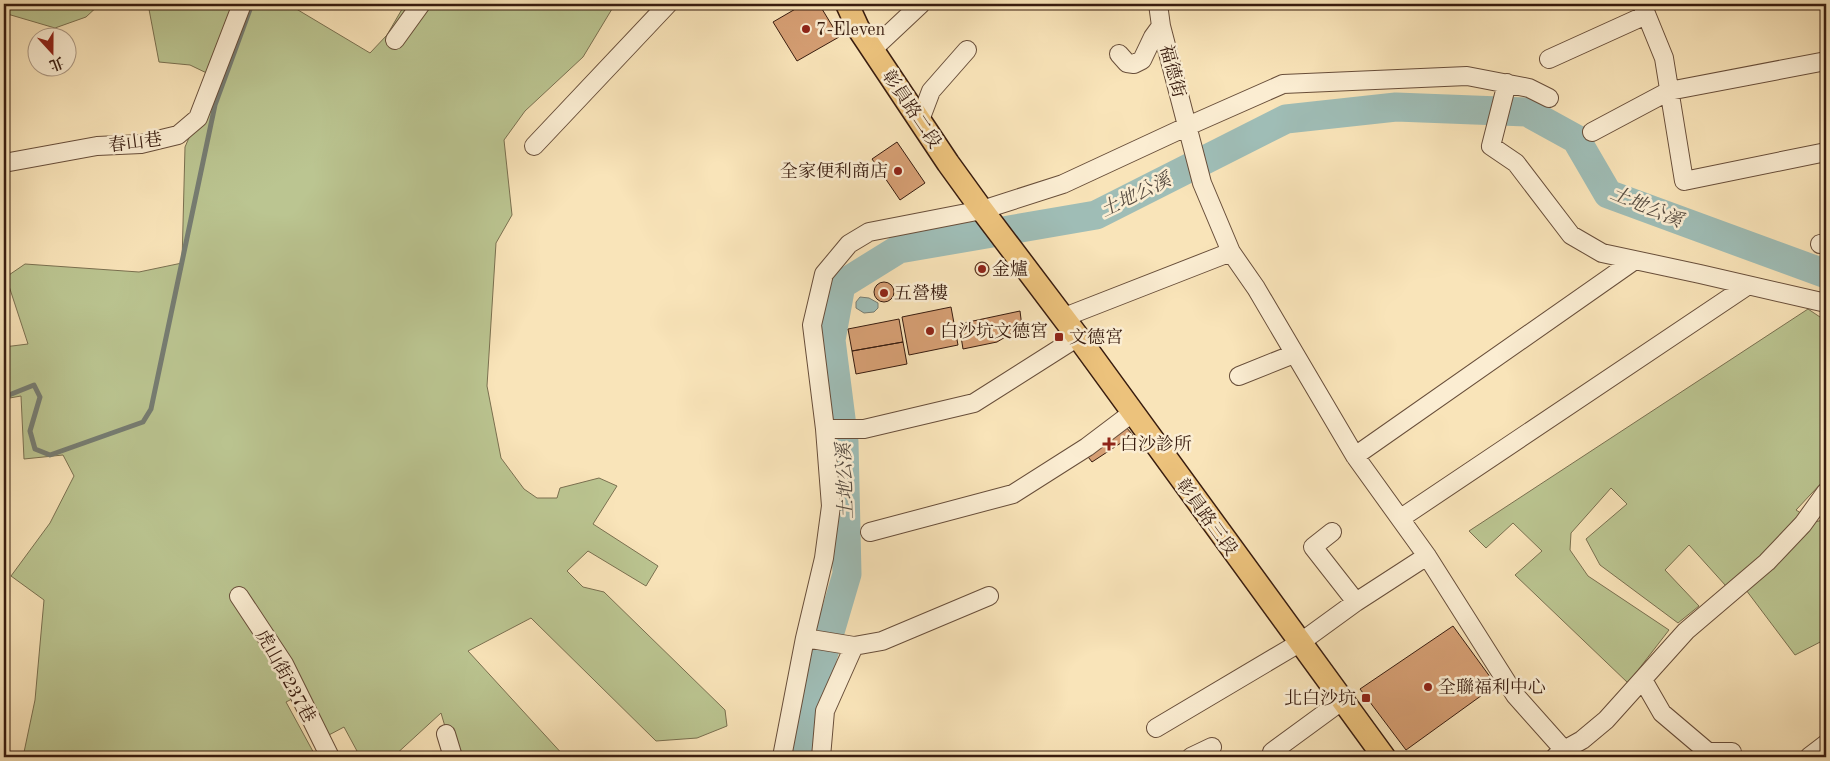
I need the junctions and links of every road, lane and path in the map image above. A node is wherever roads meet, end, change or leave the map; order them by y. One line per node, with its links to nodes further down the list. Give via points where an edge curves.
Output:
1 (242, 4): 23 (lane, 春山巷, via 198,118 178,135 141,144 97,146)
2 (421, 4): 9 (lane)
3 (668, 4): 21 (lane)
4 (847, 4): 10 (main road, 彰員路二段)
5 (920, 4): 10 (lane)
6 (1158, 4): 8 (lane, 福德街)
7 (1644, 9): 13 (lane); 16 (lane, via 1664,58)
8 (1162, 26): 12 (lane, via 1142,60 1126,63); 19 (lane, 福德街)
9 (395, 40)
10 (872, 50): 18 (main road, 彰員路二段)
11 (967, 50): 18 (lane, via 930,91)
12 (1119, 54)
13 (1549, 59)
14 (1826, 61): 16 (lane)
15 (1506, 88): 17 (lane, via 1529,88); 19 (lane, via 1467,76 1283,84); 26 (lane, via 1491,146 1516,163 1571,234 1602,253)
16 (1668, 91): 20 (lane); 22 (lane, via 1684,181)
17 (1549, 98)
18 (920, 120): 24 (main road, 彰員路二段)
19 (1189, 132): 24 (lane); 25 (lane, 福德街, via 1202,183)
20 (1592, 132)
21 (534, 146)
22 (1826, 152)
23 (4, 163)
24 (987, 216): 27 (main road, 彰員路二段); 35 (lane, via 869,232 848,244 824,274 812,325)
25 (1232, 252): 30 (lane); 32 (lane, 福德街)
26 (1635, 260): 28 (lane); 36 (lane)
27 (1031, 276): 30 (main road, 彰員路三段)
28 (1747, 286): 29 (lane); 38 (lane)
29 (1826, 303)
30 (1062, 318): 31 (main road, 彰員路三段)
31 (1078, 337): 34 (main road, 彰員路三段); 35 (lane, via 974,403 864,429)
32 (1294, 354): 33 (lane); 36 (lane, 福德街)
33 (1238, 376)
34 (1132, 413): 39 (lane, via 1087,447 1013,494); 46 (main road, 彰員路三段)
35 (829, 430): 45 (lane, via 831,506)
36 (1355, 456): 38 (lane, 福德街)
37 (1826, 492): 48 (lane, via 1803,524 1767,562 1686,631)
38 (1401, 518): 41 (lane, 福德街)
39 (870, 532)
40 (1332, 532): 44 (lane, via 1313,547)
41 (1427, 556): 44 (lane); 55 (lane, 福德街, via 1515,695)
42 (240, 596): 56 (lane, 虎山街237巷, via 284,664)
43 (989, 596): 47 (lane, via 882,641)
44 (1356, 602): 46 (lane)
45 (810, 639): 47 (lane); 58 (lane)
46 (1301, 642): 49 (main road, 彰員路三段); 50 (lane)
47 (849, 646): 59 (lane, via 825,711)
48 (1644, 680): 54 (lane, via 1662,713 1708,752); 55 (lane, via 1606,720)
49 (1342, 700): 61 (lane, via 1272,752); 62 (main road, 彰員路三段)
50 (1156, 728)
51 (446, 734): 57 (lane)
52 (1826, 744): 63 (lane)
53 (1212, 747): 60 (lane)
54 (1732, 752)
55 (1564, 755)
56 (330, 757)
57 (452, 757)
58 (782, 757)
59 (821, 757)
60 (1192, 757)
61 (1275, 757)
62 (1384, 757)
63 (1809, 757)

